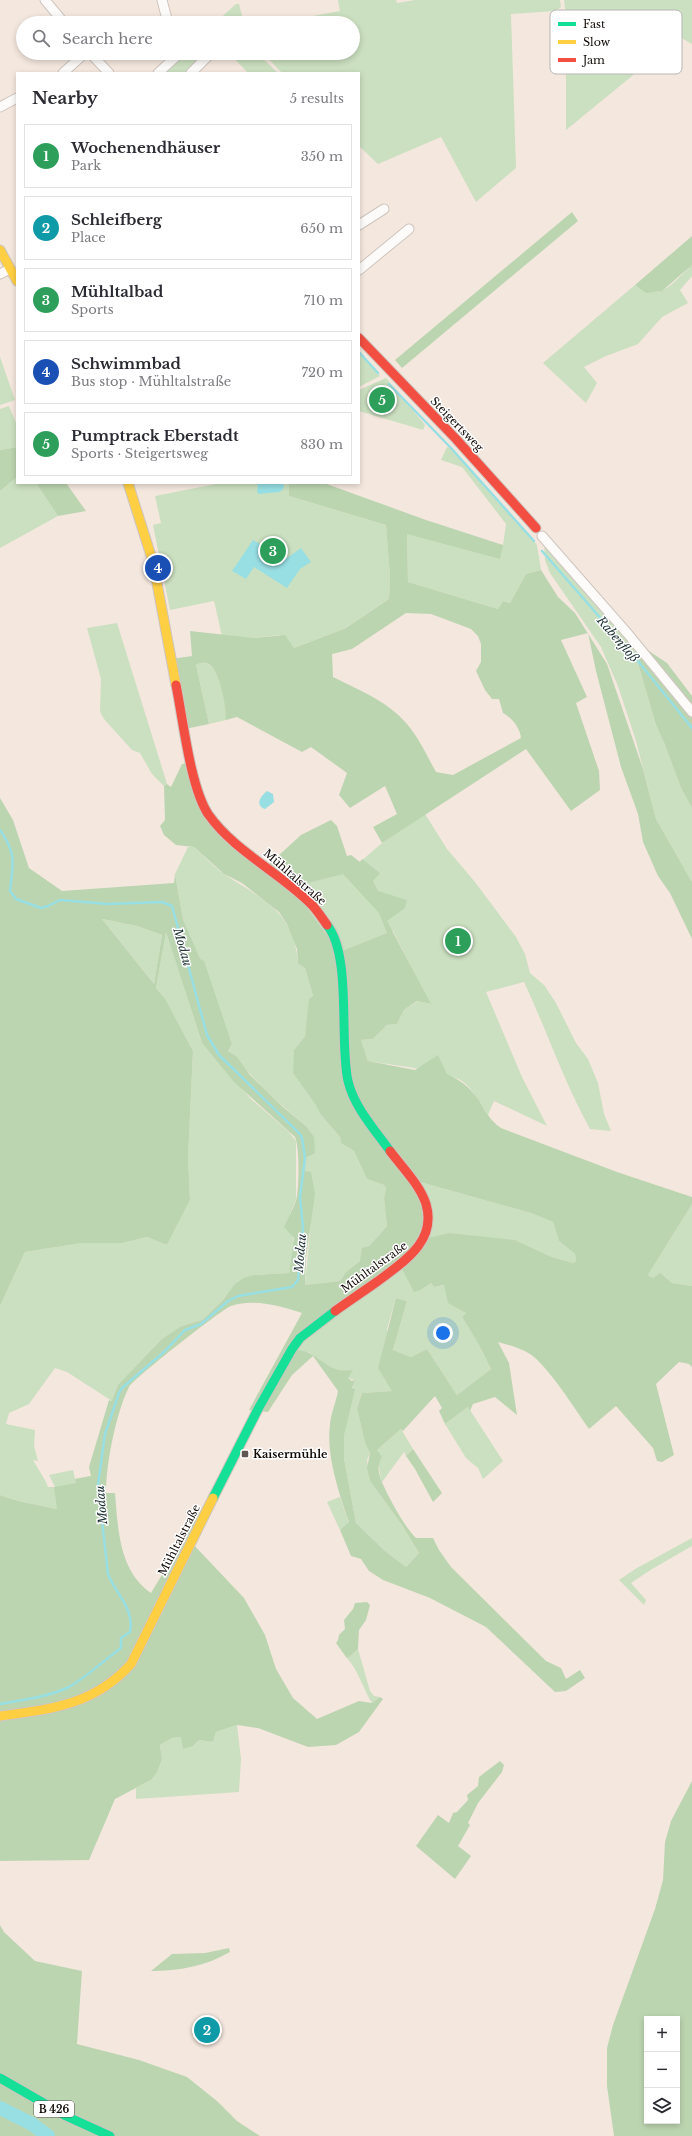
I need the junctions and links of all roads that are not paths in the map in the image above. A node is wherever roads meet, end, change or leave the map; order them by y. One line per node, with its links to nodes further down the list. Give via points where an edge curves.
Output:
1 (45, 0): 3 (street)
2 (162, 0): 4 (street)
3 (58, 16)
4 (166, 16)
5 (77, 60): 9 (street)
6 (97, 60): 10 (street)
7 (172, 60): 11 (street)
8 (204, 60): 12 (street)
9 (64, 72)
10 (108, 72)
11 (159, 72)
12 (192, 72)
13 (16, 99): 14 (street)
14 (0, 107)
15 (384, 209): 16 (street)
16 (360, 224)
17 (409, 229): 20 (street)
18 (0, 250): 19 (street)
19 (10, 269): 21 (street); 22 (street)
20 (360, 269)
21 (0, 274)
22 (16, 279)
23 (360, 339): 25 (street, Steigertsweg, via 456,439)
24 (128, 484): 28 (street, Mühltalstraße, via 153,562 200,797 208,813 223,832 311,904 332,931 340,960 348,1081 359,1108 422,1195 427,1209 428,1226 420,1246 408,1259 313,1327 292,1349 258,1410 131,1664 116,1680 88,1697)
25 (536, 528)
26 (542, 536): 27 (street)
27 (692, 712)
28 (0, 1716)
29 (0, 2078): 30 (street, B 426, via 66,2116)
30 (110, 2136)

